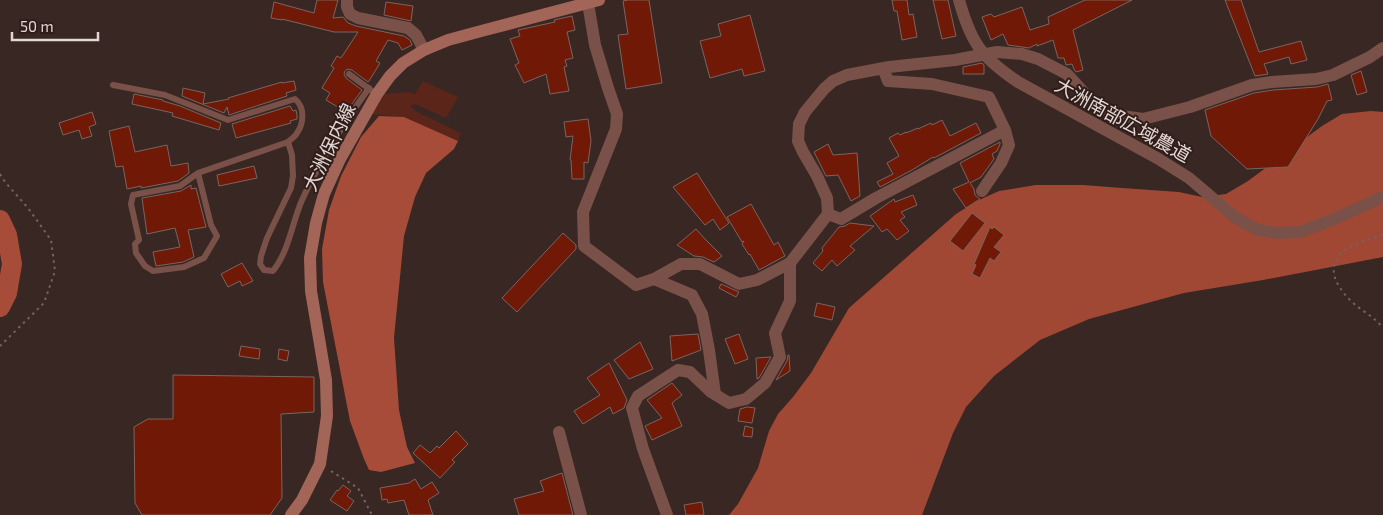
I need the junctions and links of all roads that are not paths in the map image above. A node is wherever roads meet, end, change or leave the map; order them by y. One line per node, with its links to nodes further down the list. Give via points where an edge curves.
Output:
1 (347, 0): 5 (street, via 350,14 408,28)
2 (959, 0): 6 (street, 大洲南部広域農道, via 972,38)
3 (594, 1): 5 (main road, 大洲保内線, via 448,40); 18 (street, via 595,45 617,114 616,129 584,212 584,246 636,285)
4 (1383, 48): 6 (street, via 1333,75 1252,84 1190,107 1143,119 1097,107 1067,74 1038,59 997,52)
5 (424, 50): 10 (main road, 大洲保内線, via 403,63)
6 (984, 55): 7 (street); 15 (street, 大洲南部広域農道, via 1018,82 1158,158 1189,178 1236,218 1258,230 1277,234 1300,232)
7 (883, 68): 11 (street, via 888,80 932,84 989,96); 16 (street, via 847,75 833,82 824,89 799,124 798,141 827,198)
8 (349, 74): 10 (lane)
9 (113, 85): 12 (lane, via 165,95 228,120 295,99 303,116 297,134)
10 (373, 91): 12 (lane, via 338,135 313,179 280,261 273,270 264,270 260,264 261,256 291,188 292,155); 21 (main road, 大洲保内線, via 324,194 316,223 310,258 311,290 326,380 327,416 320,464)
11 (1005, 130): 14 (street, via 1009,145 1001,164); 16 (street, via 841,219)
12 (288, 142): 13 (lane)
13 (198, 173): 13 (lane, via 180,186 133,195 131,204 139,240 135,244 136,253 153,271 184,268 204,258 217,236 211,225)
14 (982, 191)
15 (1383, 197)
16 (828, 214): 17 (street)
17 (790, 263): 18 (street, via 757,280 739,284 700,264 681,264); 19 (street, via 790,301 776,334 780,357 773,370 765,383 746,399 729,403)
18 (654, 280): 19 (street, via 692,294 702,314)
19 (715, 394): 23 (street, via 690,372 678,370 638,396 632,408)
20 (559, 432): 22 (street)
21 (291, 515)
22 (581, 515)
23 (667, 515)

